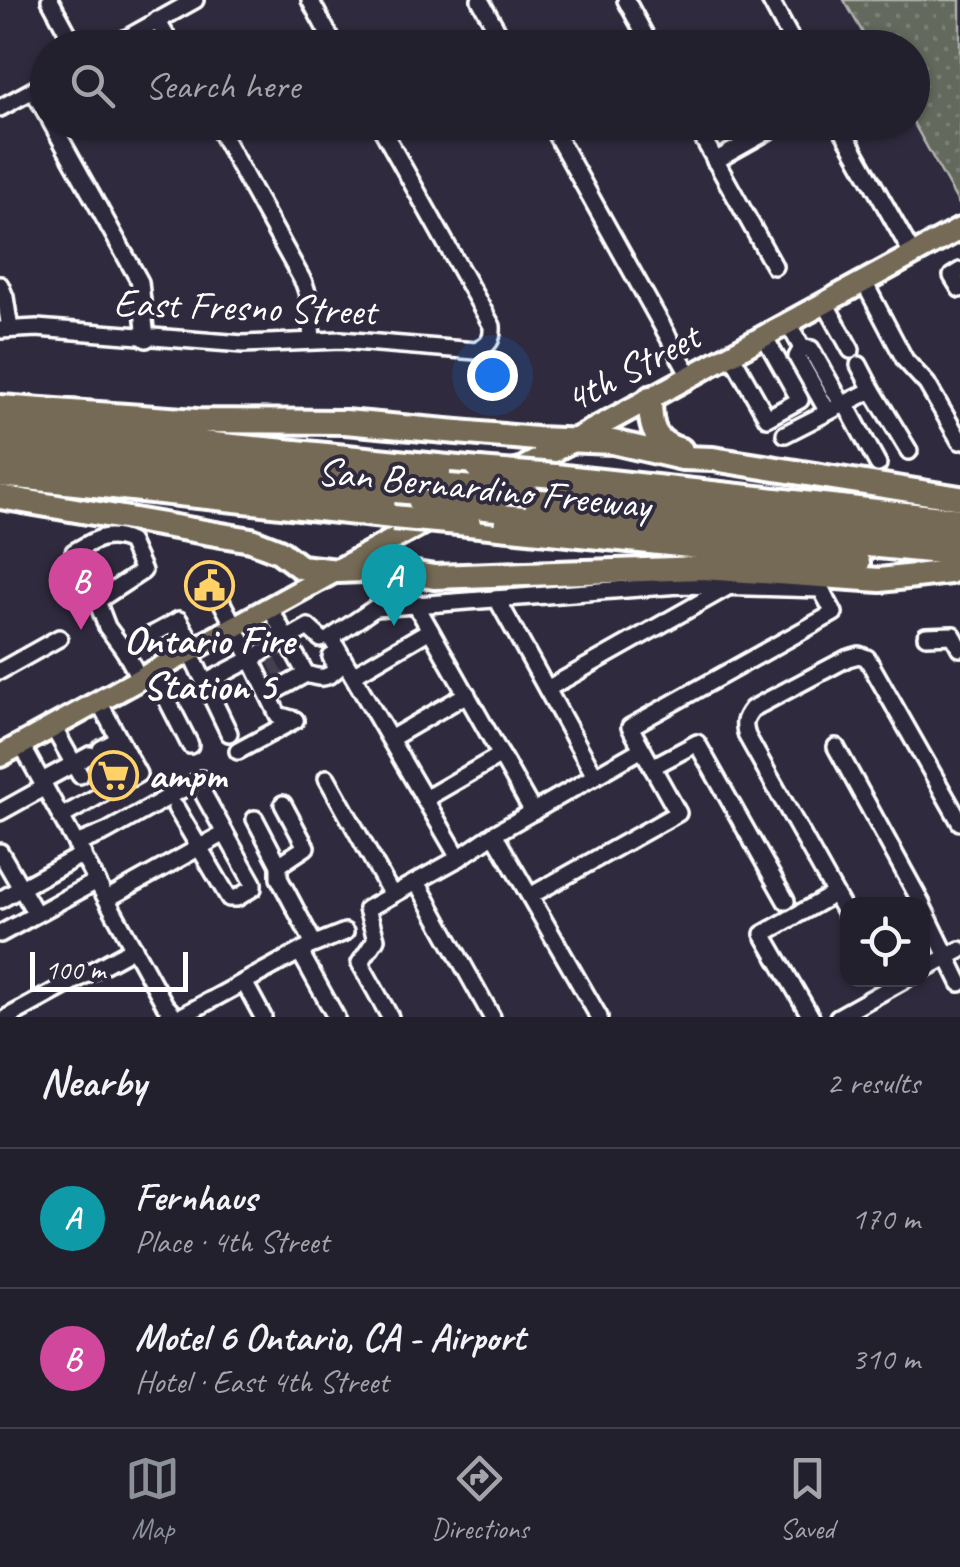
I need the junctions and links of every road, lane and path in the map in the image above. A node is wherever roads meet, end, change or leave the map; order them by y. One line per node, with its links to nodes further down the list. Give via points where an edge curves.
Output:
1 (50, 0): 8 (street)
2 (195, 0): 7 (street)
3 (310, 0): 11 (street)
4 (480, 0): 12 (street)
5 (626, 0): 13 (street)
6 (770, 0): 14 (street)
7 (158, 20): 9 (street); 10 (street)
8 (66, 30)
9 (140, 30)
10 (163, 30)
11 (326, 30)
12 (496, 30)
13 (642, 30)
14 (786, 30)
15 (30, 92): 16 (street)
16 (0, 108)
17 (61, 140): 36 (street, via 140,282)
18 (225, 140): 37 (street, via 304,284)
19 (388, 140): 37 (street, East Fresno Street, via 492,326 492,338 476,351)
20 (558, 140): 39 (street)
21 (704, 140): 24 (street)
22 (752, 140): 24 (street)
23 (848, 140): 26 (street)
24 (715, 161): 27 (street)
25 (960, 229): 26 (main road, 4th Street)
26 (913, 254): 29 (main road, 4th Street)
27 (774, 266)
28 (960, 272): 31 (street, via 952,276)
29 (864, 282): 32 (main road, 4th Street); 47 (street, via 905,360)
30 (0, 286): 34 (street)
31 (960, 289)
32 (825, 303): 33 (main road, 4th Street); 40 (street)
33 (788, 324): 35 (main road, 4th Street); 42 (street, via 802,348 797,357)
34 (5, 329): 36 (street, East Fresno Street)
35 (764, 336): 38 (main road, 4th Street); 38 (street, via 800,400 767,418)
36 (146, 339): 37 (street, East Fresno Street)
37 (312, 340)
38 (732, 354): 39 (main road, 4th Street)
39 (690, 376): 41 (main road, 4th Street)
40 (872, 390): 42 (street); 49 (street)
41 (650, 398): 46 (main road, 4th Street); 51 (highway, via 650,425 662,443)
42 (839, 406): 45 (street); 52 (street)
43 (0, 408): 46 (highway, via 345,422)
44 (0, 423): 56 (highway, San Bernardino Freeway, bridge)
45 (785, 434)
46 (572, 440): 51 (highway); 60 (main road, 4th Street)
47 (960, 440)
48 (0, 441): 57 (highway, bridge)
49 (909, 451)
50 (0, 458): 59 (highway, bridge)
51 (713, 460): 55 (highway)
52 (878, 464)
53 (0, 475): 59 (highway, San Bernardino Freeway, bridge)
54 (0, 497): 60 (highway, via 250,540 300,567)
55 (960, 498)
56 (960, 520)
57 (960, 536)
58 (74, 552): 72 (street, via 100,536 130,542 143,571 97,600)
59 (957, 566): 60 (highway, via 880,580 703,568 454,578)
60 (338, 571): 65 (main road, 4th Street)
61 (730, 586): 63 (street); 81 (street); 91 (street, via 821,589 834,613 630,728)
62 (219, 597): 66 (street)
63 (497, 599): 64 (street); 81 (street)
64 (416, 605): 67 (street); 79 (street, via 375,608 331,638)
65 (270, 608): 66 (main road, 4th Street); 74 (street)
66 (235, 627): 73 (main road, 4th Street); 76 (street)
67 (430, 630): 79 (street); 82 (street)
68 (926, 636): 71 (street, via 952,635)
69 (60, 638): 77 (street)
70 (320, 639): 74 (street, via 308,626)
71 (960, 648)
72 (124, 650): 73 (street, via 179,620); 78 (street)
73 (192, 651): 78 (main road, 4th Street); 80 (street)
74 (296, 657): 75 (street, via 320,679 337,670); 76 (street); 76 (street); 76 (street)
75 (331, 657)
76 (268, 669): 80 (street); 92 (street, via 286,717)
77 (0, 671)
78 (147, 676): 83 (main road, 4th Street); 89 (street)
79 (353, 676): 87 (street)
80 (206, 683): 85 (street)
81 (547, 689): 96 (street)
82 (466, 694): 87 (street); 93 (street)
83 (98, 702): 84 (main road, 4th Street); 86 (street)
84 (53, 726): 88 (main road, 4th Street); 98 (street)
85 (229, 734)
86 (119, 739): 98 (street, via 96,752); 98 (street, via 138,774)
87 (390, 739): 100 (street)
88 (21, 744): 94 (main road, 4th Street); 99 (street)
89 (190, 745)
90 (836, 748): 121 (street)
91 (642, 749): 95 (street); 96 (street)
92 (238, 751)
93 (501, 755): 100 (street); 104 (street)
94 (0, 756)
95 (652, 767): 120 (street, via 678,812); 124 (street, via 697,742)
96 (595, 776): 104 (street)
97 (327, 778): 119 (street)
98 (84, 781): 99 (street); 105 (street)
99 (44, 784): 103 (street); 105 (street)
100 (425, 799): 113 (street)
101 (283, 804): 114 (street, via 306,847)
102 (176, 808): 110 (street)
103 (0, 812)
104 (534, 812): 109 (street)
105 (62, 817): 111 (street)
106 (255, 819): 114 (street)
107 (960, 822): 118 (street, via 867,658 848,658 752,709 747,736)
108 (226, 833): 110 (street); 110 (street, via 254,883 237,898 230,898); 111 (street, via 202,787)
109 (494, 834): 113 (street); 120 (street)
110 (199, 848): 122 (street)
111 (80, 849): 115 (street); 117 (street)
112 (0, 852): 117 (street)
113 (459, 858): 116 (street)
114 (279, 866): 131 (street)
115 (98, 882): 122 (street); 126 (street)
116 (416, 882): 119 (street); 142 (street)
117 (21, 888): 123 (street); 126 (street)
118 (834, 894): 125 (street); 144 (street, via 763,934)
119 (392, 895): 141 (street, via 366,909 376,939 360,964)
120 (530, 896): 143 (street)
121 (918, 897)
122 (107, 899): 130 (street)
123 (0, 900)
124 (786, 902)
125 (840, 904)
126 (36, 914): 129 (street)
127 (930, 918): 132 (street)
128 (346, 932): 131 (street)
129 (0, 934)
130 (134, 948): 137 (street); 138 (street)
131 (307, 948): 134 (street); 140 (street)
132 (953, 954): 133 (street); 135 (street)
133 (930, 966)
134 (244, 982): 138 (street); 139 (street)
135 (960, 983)
136 (882, 987): 145 (street)
137 (8, 1017)
138 (178, 1017)
139 (264, 1017)
140 (336, 1017)
141 (390, 1017)
142 (492, 1017)
143 (599, 1017)
144 (811, 1017)
145 (838, 1017)

